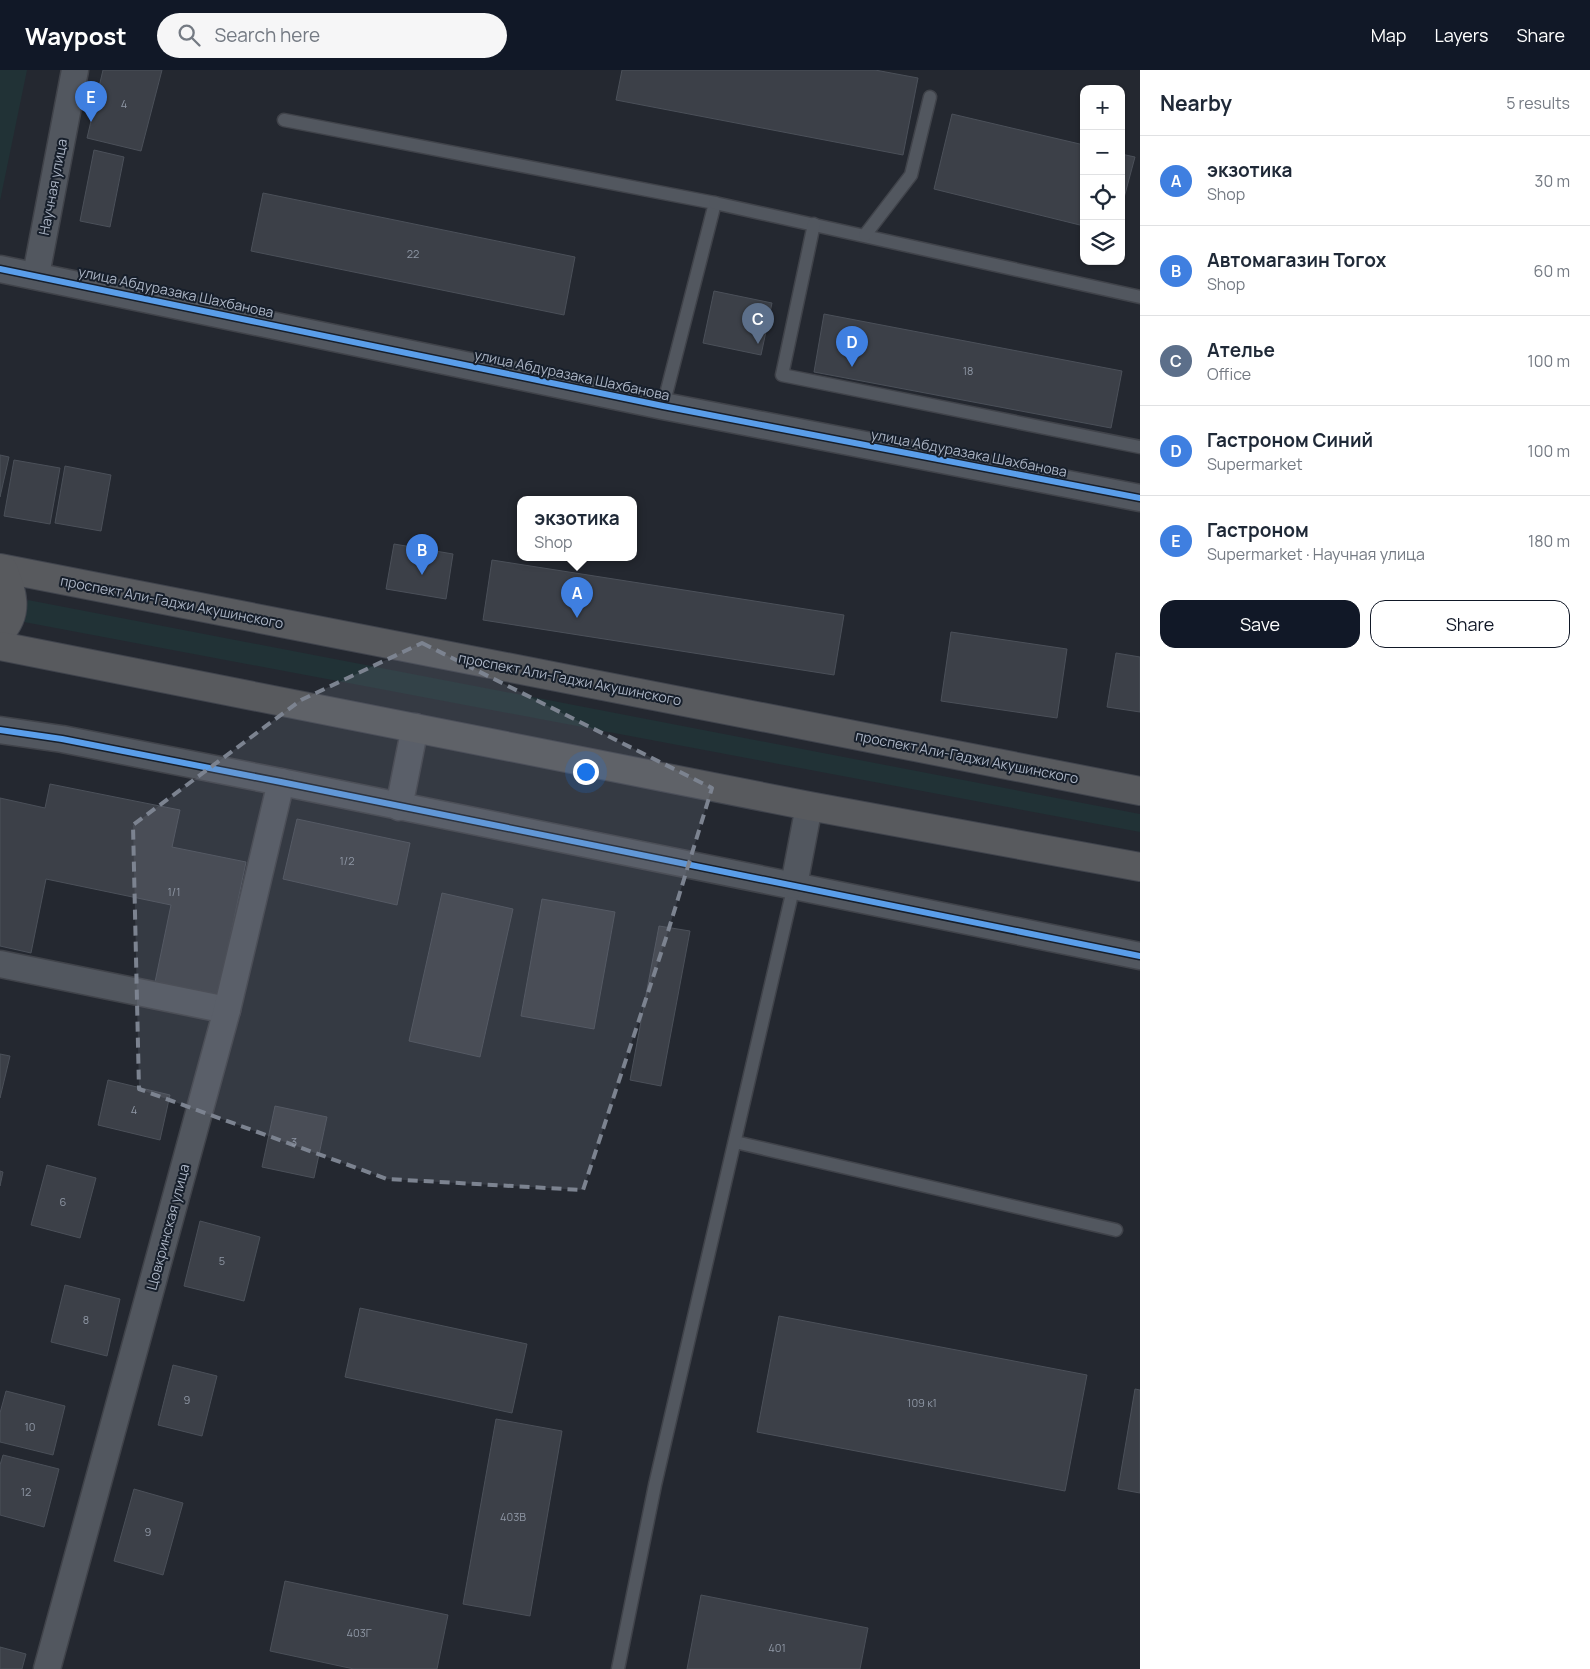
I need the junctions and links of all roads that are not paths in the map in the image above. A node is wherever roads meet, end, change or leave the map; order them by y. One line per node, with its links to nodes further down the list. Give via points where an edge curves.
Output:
1 (75, 70): 8 (street, Научная улица)
2 (930, 97): 6 (lane, via 911,175)
3 (284, 120): 4 (lane)
4 (715, 203): 5 (lane); 10 (lane)
5 (814, 224): 6 (lane); 11 (lane, via 782,375)
6 (865, 235): 9 (lane)
7 (0, 269): 8 (street, улица Абдуразака Шахбанова)
8 (36, 275): 10 (street, улица Абдуразака Шахбанова)
9 (1140, 297)
10 (663, 406): 12 (street, улица Абдуразака Шахбанова)
11 (1140, 447)
12 (1140, 498)
13 (1, 568): 14 (highway, via 13,599 13,612); 19 (highway, проспект Али-Гаджи Акушинского)
14 (0, 633)
15 (0, 646): 16 (highway)
16 (415, 727): 20 (highway); 21 (street)
17 (0, 730): 18 (street)
18 (281, 782): 21 (street); 26 (street, Цовкринская улица)
19 (1140, 791)
20 (809, 806): 22 (highway); 23 (street)
21 (399, 807): 23 (street)
22 (1140, 867)
23 (794, 885): 24 (street); 27 (lane)
24 (1140, 956)
25 (0, 964): 26 (street)
26 (227, 1010): 29 (street, Цовкринская улица)
27 (735, 1142): 28 (lane); 30 (lane, via 655,1485)
28 (1116, 1230)
29 (47, 1669)
30 (618, 1669)

